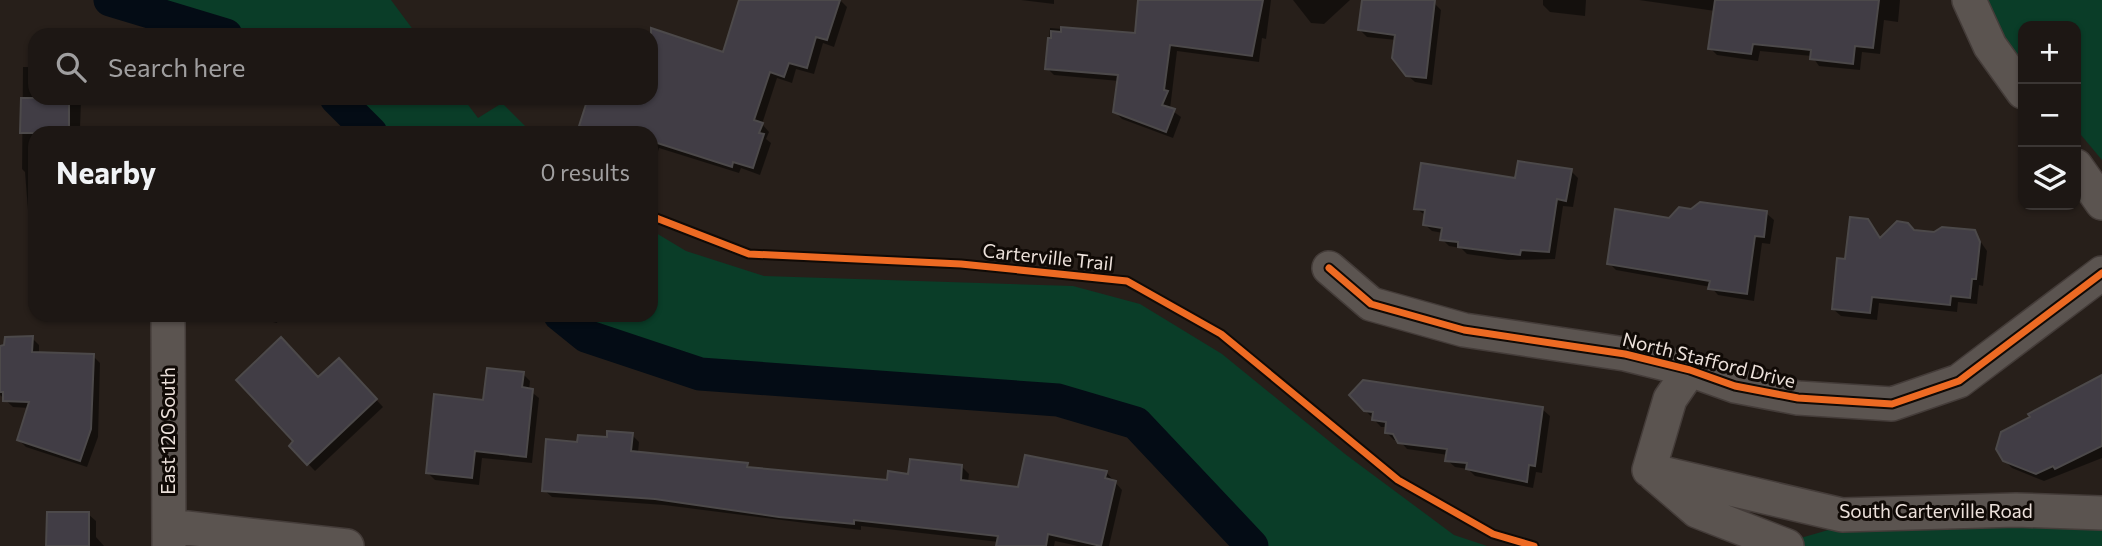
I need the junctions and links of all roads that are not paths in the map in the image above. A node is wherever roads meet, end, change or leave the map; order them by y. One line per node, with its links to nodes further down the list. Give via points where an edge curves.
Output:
1 (1969, 0): 2 (street, via 1990,46)
2 (2018, 85)
3 (2081, 173): 4 (street)
4 (2102, 203)
5 (1329, 268): 8 (street, North Stafford Drive, via 1371,304 1464,330 1625,354)
6 (2102, 273): 8 (street, North Stafford Drive, via 1959,381 1892,404 1798,398 1735,386)
7 (168, 322): 11 (street, East 120 South)
8 (1690, 370): 9 (street, via 1670,399)
9 (1649, 470): 10 (street, South Carterville Road, via 1842,515 2016,510); 13 (street, via 1697,511)
10 (2102, 513)
11 (169, 536): 12 (street)
12 (347, 546)
13 (1787, 546)

